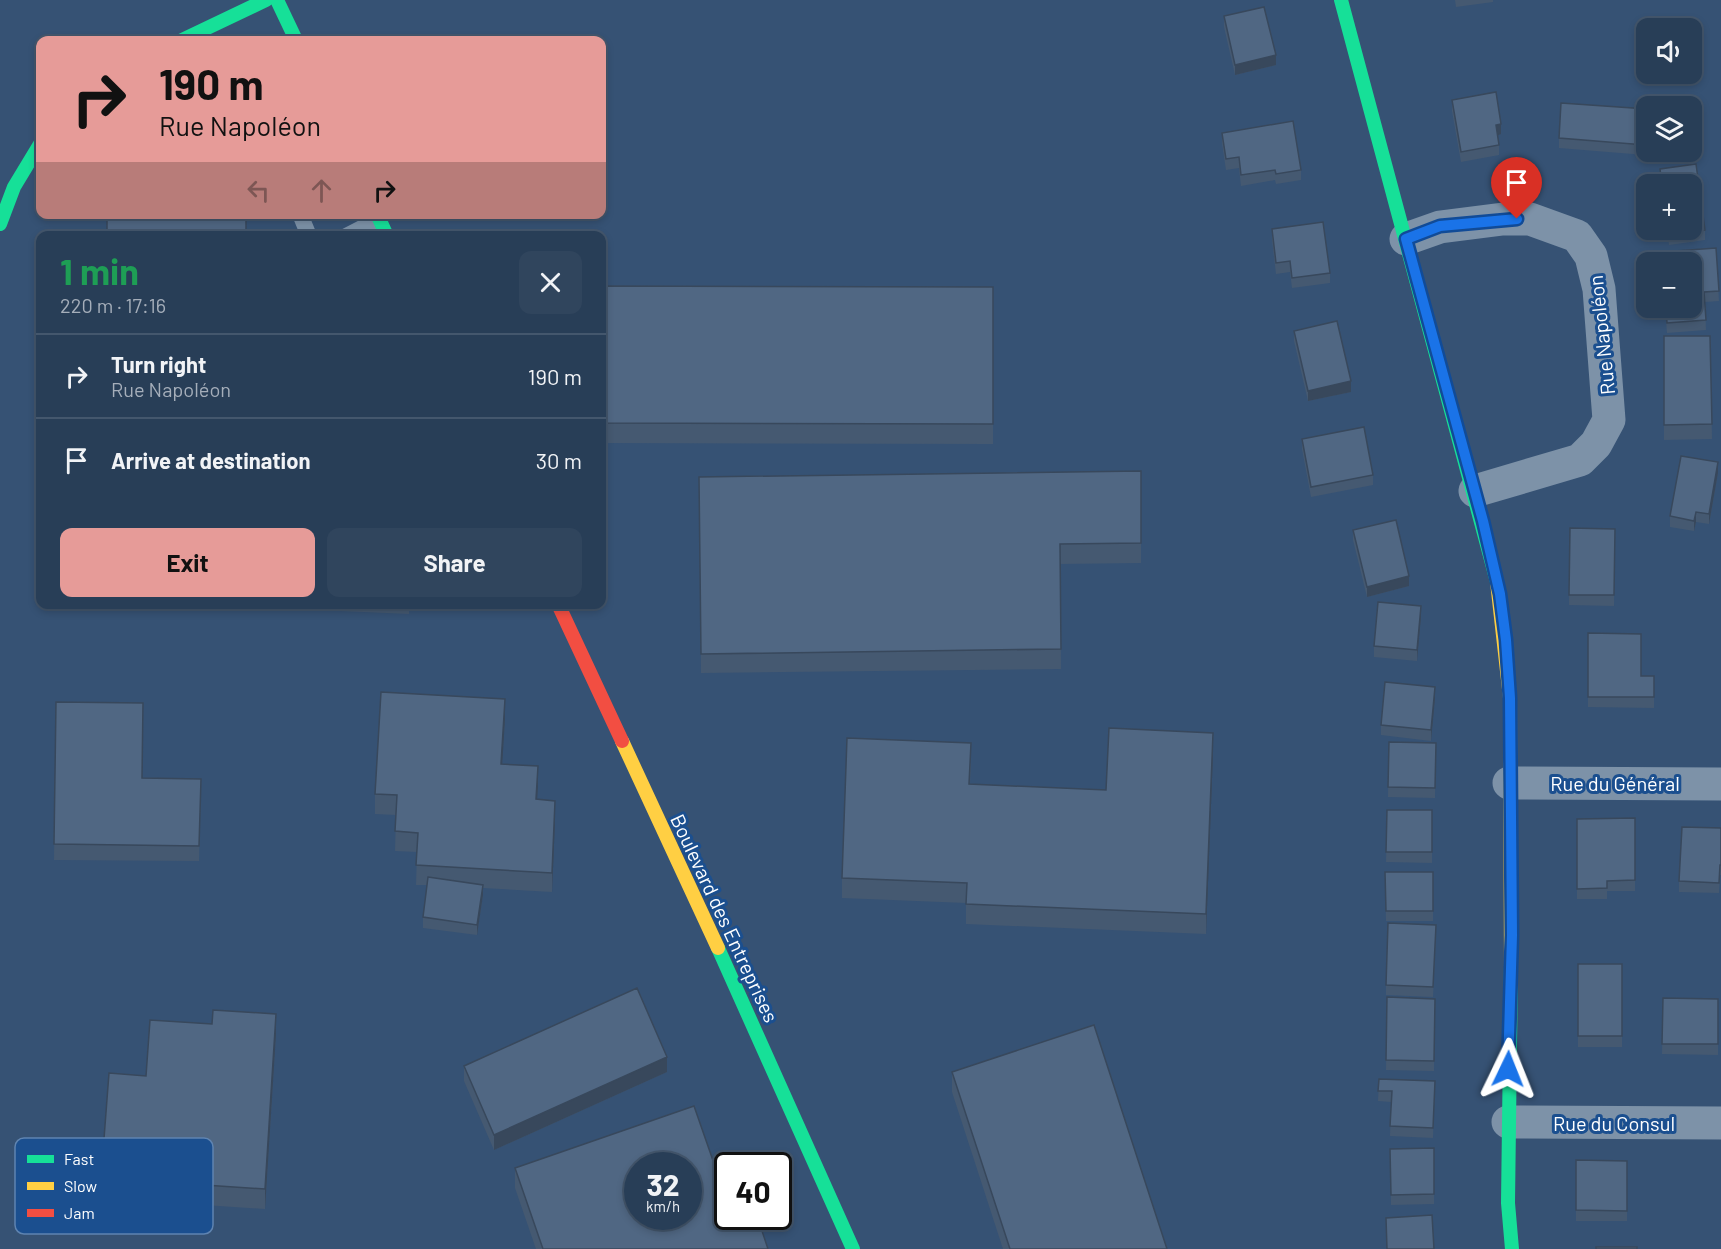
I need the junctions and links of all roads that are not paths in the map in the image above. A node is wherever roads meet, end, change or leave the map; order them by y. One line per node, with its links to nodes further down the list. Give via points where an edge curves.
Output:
1 (266, 0): 4 (street)
2 (277, 0): 5 (street)
3 (1341, 0): 10 (street)
4 (190, 36)
5 (294, 36)
6 (36, 151): 8 (street, via 14,187)
7 (375, 219): 9 (lane)
8 (0, 224)
9 (354, 231)
10 (1406, 239): 11 (street); 11 (street, Rue Napoléon, via 1440,226 1530,219 1577,236 1591,256 1599,289 1609,420 1596,444 1580,460)
11 (1475, 491): 13 (street, via 1500,594 1506,640)
12 (560, 609): 17 (street, Boulevard des Entreprises, via 766,1051)
13 (1509, 783): 14 (street, Rue du Général); 15 (street, via 1512,935)
14 (1721, 784)
15 (1508, 1122): 16 (street, Rue du Consul); 18 (street)
16 (1721, 1123)
17 (853, 1249)
18 (1512, 1249)

